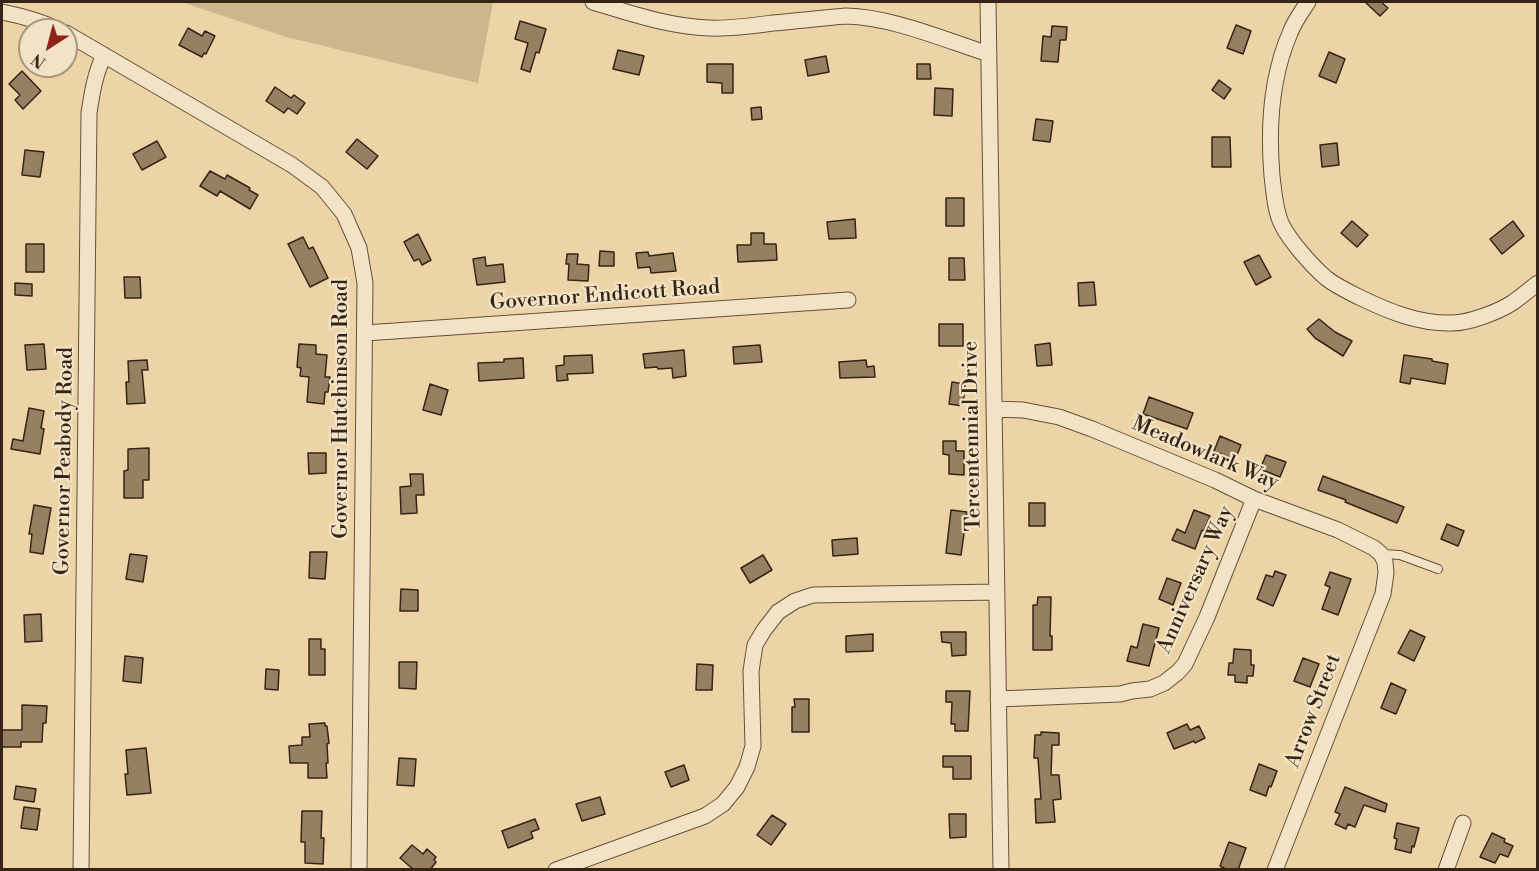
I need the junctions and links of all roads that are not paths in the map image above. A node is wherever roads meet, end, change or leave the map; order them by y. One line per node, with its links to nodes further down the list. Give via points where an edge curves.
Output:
1 (593, 2): 4 (street)
2 (988, 2): 8 (street, Tercentennial Drive)
3 (1308, 2): 10 (street, via 1290,32 1282,57 1271,123 1274,197 1281,224 1301,251 1326,278 1348,292 1395,314 1424,321 1454,323 1482,316 1511,304)
4 (640, 8): 8 (street, via 692,27 710,28 862,16)
5 (2, 12): 6 (street)
6 (27, 18)
7 (78, 40): 9 (street, Governor Hutchinson Road)
8 (989, 54): 13 (street, Tercentennial Drive)
9 (104, 55): 12 (street, Governor Hutchinson Road, via 292,165 322,187 344,214 358,248 365,283); 20 (street, Governor Peabody Road, via 97,68 89,113)
10 (1538, 283)
11 (848, 300): 12 (street, Governor Endicott Road)
12 (365, 333): 21 (street, Governor Hutchinson Road)
13 (994, 409): 14 (street, Meadowlark Way, via 1059,417); 17 (street, Tercentennial Drive)
14 (1254, 499): 15 (street, Meadowlark Way, via 1338,530 1374,548); 18 (street, Anniversary Way, via 1185,664 1169,680 1150,689 1120,694)
15 (1383, 560): 16 (lane, via 1400,555); 24 (street, Arrow Street, via 1383,594)
16 (1438, 569)
17 (997, 592): 18 (street, Tercentennial Drive); 22 (street, via 813,596 795,601 778,612 755,645 751,671 753,746 737,787 723,804 705,816)
18 (998, 699): 23 (street, Tercentennial Drive)
19 (1463, 823): 25 (street)
20 (81, 870)
21 (359, 870)
22 (556, 870)
23 (1001, 870)
24 (1275, 870)
25 (1446, 870)

